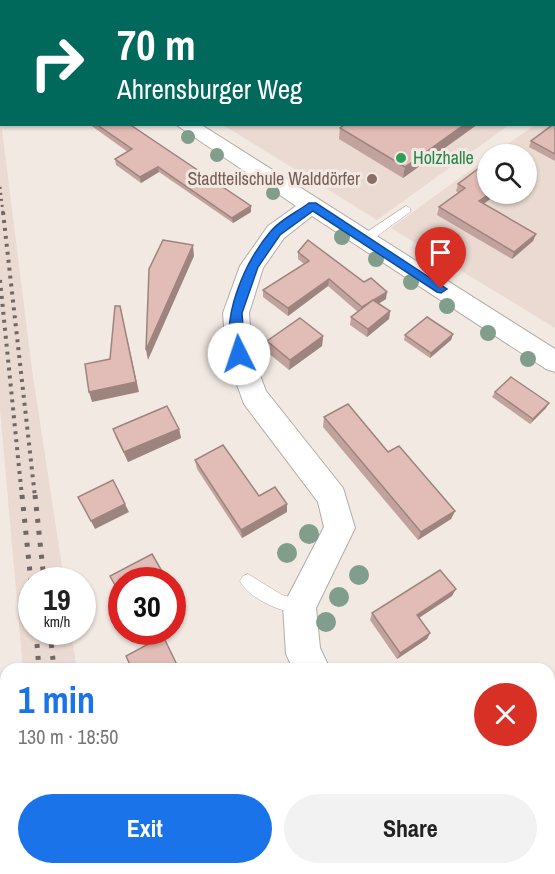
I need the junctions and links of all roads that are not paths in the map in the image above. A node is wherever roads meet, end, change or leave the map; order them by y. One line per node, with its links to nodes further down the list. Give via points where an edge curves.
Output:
1 (188, 126): 2 (street)
2 (312, 206): 4 (street); 7 (street, via 276,232 252,266 236,313 239,354 254,396 332,497 340,528)
3 (406, 210): 4 (lane)
4 (365, 239): 5 (street)
5 (555, 362)
6 (248, 581): 7 (lane, via 285,606)
7 (299, 606): 8 (street, via 303,654)
8 (309, 663)

